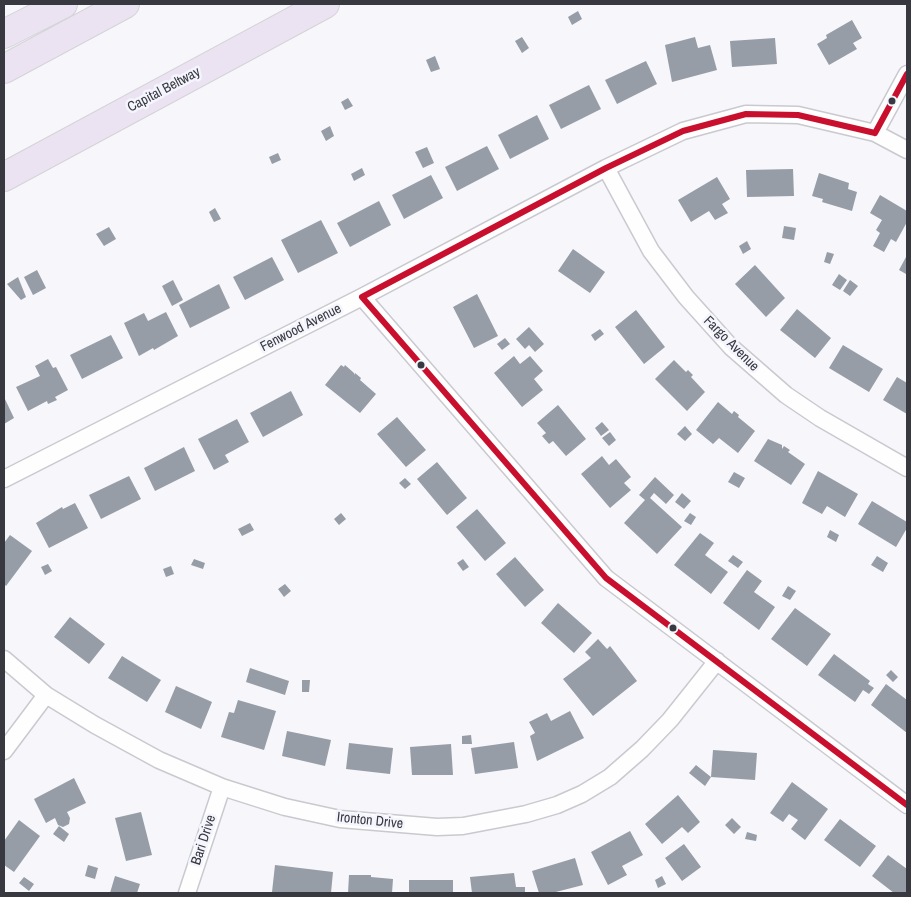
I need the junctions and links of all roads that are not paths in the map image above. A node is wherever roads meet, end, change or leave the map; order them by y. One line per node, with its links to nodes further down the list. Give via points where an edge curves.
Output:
1 (63, 4): 4 (highway)
2 (125, 4): 5 (highway)
3 (325, 4): 7 (highway, Capital Beltway)
4 (4, 34)
5 (4, 69)
6 (907, 74): 8 (street)
7 (183, 79): 11 (highway, Capital Beltway); 12 (highway)
8 (875, 133): 9 (street, Fenwood Avenue); 10 (street, Fenwood Avenue, via 798,115 746,114 683,131)
9 (907, 150)
10 (606, 168): 13 (street, Fenwood Avenue); 14 (street, Fargo Avenue, via 651,251 686,297 731,347 786,395)
11 (4, 177)
12 (4, 194)
13 (362, 297): 15 (street, Fenwood Avenue); 17 (street, via 606,578)
14 (907, 468)
15 (4, 479)
16 (4, 659): 18 (street, Ironton Drive)
17 (716, 661): 20 (street, Ironton Drive, via 670,720 610,777 582,794 526,814 463,826 398,825 340,819 286,807); 21 (street)
18 (46, 695): 19 (street); 20 (street, Ironton Drive, via 130,746)
19 (4, 750)
20 (222, 787): 22 (street, Bari Drive)
21 (907, 804)
22 (187, 893)

